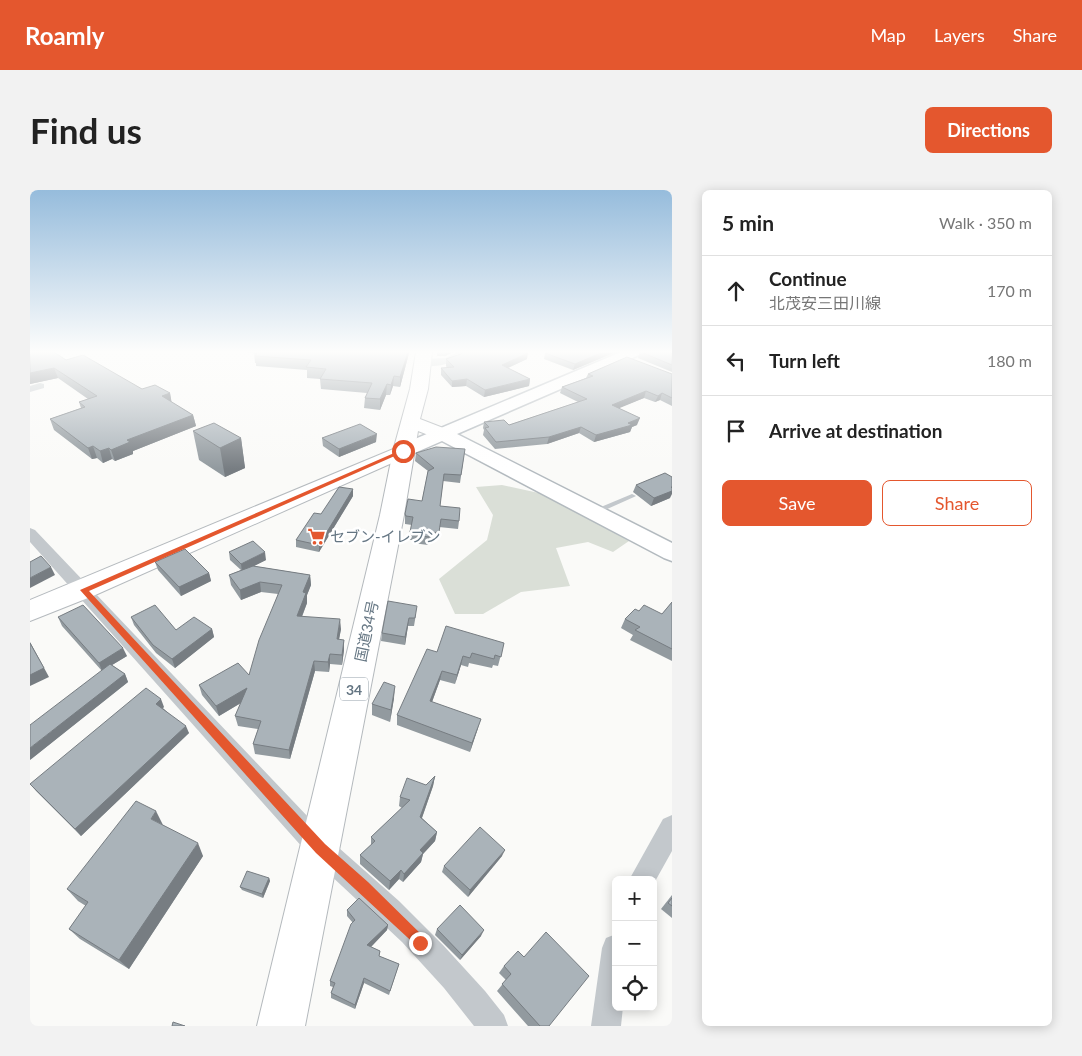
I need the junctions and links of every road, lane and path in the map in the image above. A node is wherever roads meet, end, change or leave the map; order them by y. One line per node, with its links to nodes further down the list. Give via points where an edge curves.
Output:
1 (418, 391): 4 (main road, 国道34号 / 34)
2 (546, 391): 3 (main road)
3 (444, 435): 4 (main road); 4 (main road); 6 (main road)
4 (406, 437): 9 (main road); 12 (main road, 国道34号 / 34)
5 (632, 496): 6 (lane)
6 (593, 512): 8 (main road)
7 (30, 533): 9 (street)
8 (672, 554)
9 (84, 590): 10 (main road); 12 (street)
10 (30, 611)
11 (672, 827): 13 (street)
12 (320, 848): 15 (main road, 国道34号 / 34); 16 (street, via 364,886 420,943)
13 (644, 876)
14 (614, 966): 17 (street)
15 (281, 1026)
16 (493, 1026)
17 (606, 1026)

